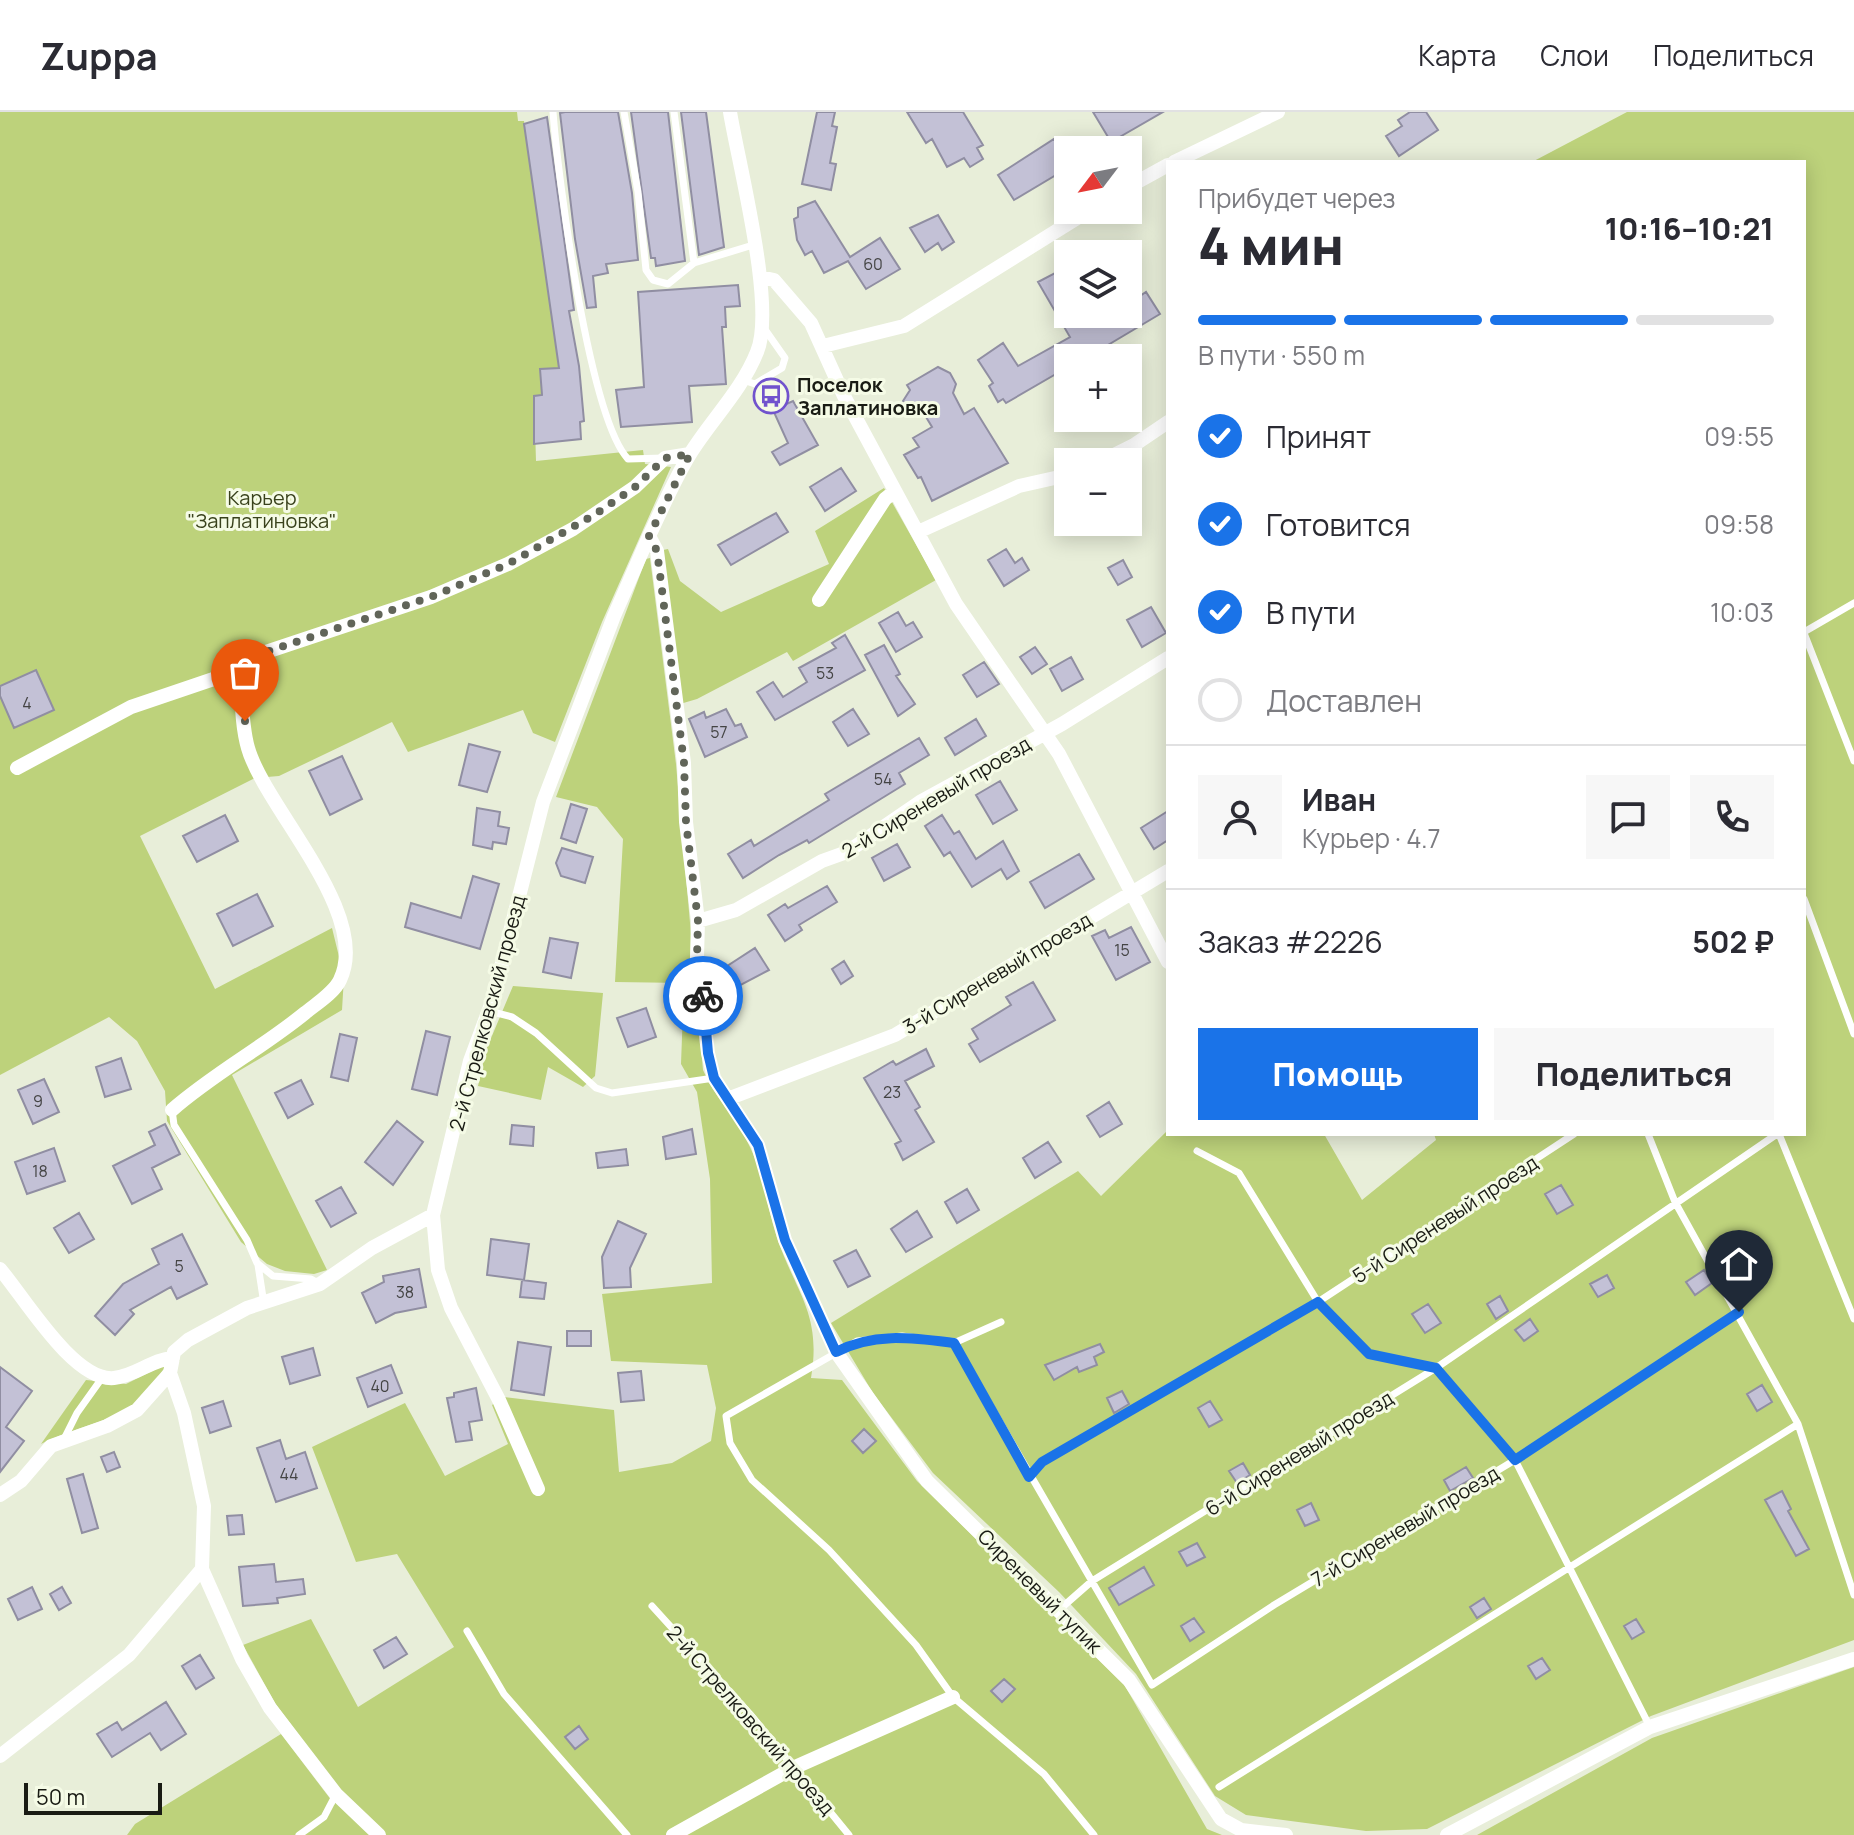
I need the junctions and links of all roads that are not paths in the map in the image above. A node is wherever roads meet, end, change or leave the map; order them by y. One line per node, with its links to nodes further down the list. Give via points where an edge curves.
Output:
1 (553, 112): 19 (lane, via 602,405 617,447 628,459)
2 (624, 112): 11 (lane, via 646,270 653,280 668,284)
3 (674, 112): 11 (lane)
4 (730, 112): 10 (street)
5 (1278, 112): 6 (street)
6 (1178, 160)
7 (1166, 166): 8 (street)
8 (1142, 179)
9 (1068, 224): 14 (street, via 904,326)
10 (753, 245): 11 (lane); 12 (street)
11 (694, 263)
12 (760, 277): 13 (street); 14 (street, via 774,280 788,293)
13 (764, 328): 15 (street, 2-й Стрелковский проезд); 15 (lane, via 785,358 782,368 755,384)
14 (823, 346): 21 (street)
15 (743, 380): 18 (street, 2-й Стрелковский проезд)
16 (1166, 423): 17 (street)
17 (1128, 448)
18 (690, 454): 19 (street); 23 (street, 2-й Стрелковский проезд)
19 (665, 458): 29 (street, via 623,496 508,564 431,597 266,652)
20 (1054, 478): 22 (street, via 1019,486)
21 (895, 491): 22 (street); 24 (street)
22 (918, 532): 30 (street, via 956,604)
23 (649, 536): 36 (street, via 657,551 684,763); 38 (street, 2-й Стрелковский проезд, via 543,802)
24 (819, 600)
25 (1854, 603): 26 (lane)
26 (1806, 631)
27 (1806, 637): 31 (lane)
28 (1166, 659): 30 (street, 2-й Сиреневый проезд)
29 (240, 670): 32 (street, via 131,707); 42 (street, via 247,747 322,875 345,941 343,964 340,980 322,1000)
30 (1044, 733): 34 (street); 36 (street, 2-й Сиреневый проезд, via 920,802 847,852 736,910)
31 (1854, 761)
32 (17, 768)
33 (1166, 872): 34 (street, 3-й Сиреневый проезд)
34 (1132, 893): 37 (street); 41 (street, 3-й Сиреневый проезд, via 895,1035)
35 (1806, 904): 39 (lane)
36 (698, 921): 40 (street, via 697,957)
37 (1166, 958)
38 (489, 1011): 40 (lane, via 512,1017 536,1033 596,1088 612,1093); 49 (street, 2-й Стрелковский проезд, via 470,1061)
39 (1854, 1034)
40 (714, 1078): 41 (street, Сиреневый тупик)
41 (730, 1098): 59 (street, Сиреневый тупик, via 758,1145 785,1240)
42 (172, 1110): 50 (lane, via 174,1125)
43 (1571, 1136): 53 (lane, 5-й Сиреневый проезд)
44 (1649, 1136): 48 (lane)
45 (1775, 1136): 48 (lane, 6-й Сиреневый проезд)
46 (1779, 1136): 56 (lane)
47 (1197, 1151): 53 (lane, via 1239,1173)
48 (1675, 1202): 55 (lane); 61 (lane, 6-й Сиреневый проезд)
49 (433, 1215): 52 (street); 67 (street, 2-й Стрелковский проезд, via 438,1270 451,1308)
50 (257, 1263): 52 (lane, via 273,1276); 54 (lane)
51 (0, 1269): 62 (street, via 65,1349)
52 (320, 1284): 54 (street)
53 (1318, 1302): 61 (lane, via 1369,1354); 66 (lane, 5-й Сиреневый проезд, via 1042,1462)
54 (264, 1304): 60 (street, via 188,1340 174,1352)
55 (1739, 1312): 63 (lane); 65 (lane, 7-й Сиреневый проезд)
56 (1854, 1319)
57 (1001, 1322): 58 (lane)
58 (954, 1343): 59 (lane, via 902,1336 857,1341); 66 (lane)
59 (836, 1352): 74 (street, Сиреневый тупик, via 927,1481); 77 (lane, via 726,1416 730,1443 752,1480 829,1550 897,1624)
60 (171, 1366): 62 (street, via 163,1358 132,1374); 64 (street, via 137,1410); 70 (street, via 204,1506)
61 (1436, 1368): 65 (lane); 71 (lane, 6-й Сиреневый проезд)
62 (102, 1378): 64 (lane)
63 (1798, 1424): 69 (lane); 72 (lane)
64 (64, 1439): 68 (street)
65 (1515, 1460): 69 (lane); 71 (lane, 7-й Сиреневый проезд, via 1152,1685)
66 (1029, 1477): 71 (lane)
67 (538, 1489)
68 (0, 1495)
69 (1571, 1568): 78 (lane); 81 (lane)
70 (202, 1569): 79 (street, via 129,1655); 82 (street, via 270,1708)
71 (1092, 1581): 74 (lane, 6-й Сиреневый проезд)
72 (1854, 1595)
73 (652, 1606): 80 (lane, 2-й Стрелковский проезд)
74 (1059, 1610): 89 (street, Сиреневый тупик, via 1129,1680 1221,1819 1241,1830)
75 (467, 1631): 85 (lane, via 504,1694)
76 (1854, 1659): 78 (street)
77 (953, 1697): 80 (street); 88 (lane, via 1044,1774)
78 (1650, 1727): 90 (street)
79 (0, 1756)
80 (793, 1768): 86 (street); 87 (lane, 2-й Стрелковский проезд)
81 (1219, 1787)
82 (336, 1794): 83 (lane, via 324,1817); 84 (street)
83 (299, 1835)
84 (379, 1835)
85 (627, 1835)
86 (673, 1835)
87 (849, 1835)
88 (1094, 1835)
89 (1286, 1835)
90 (1447, 1835)

